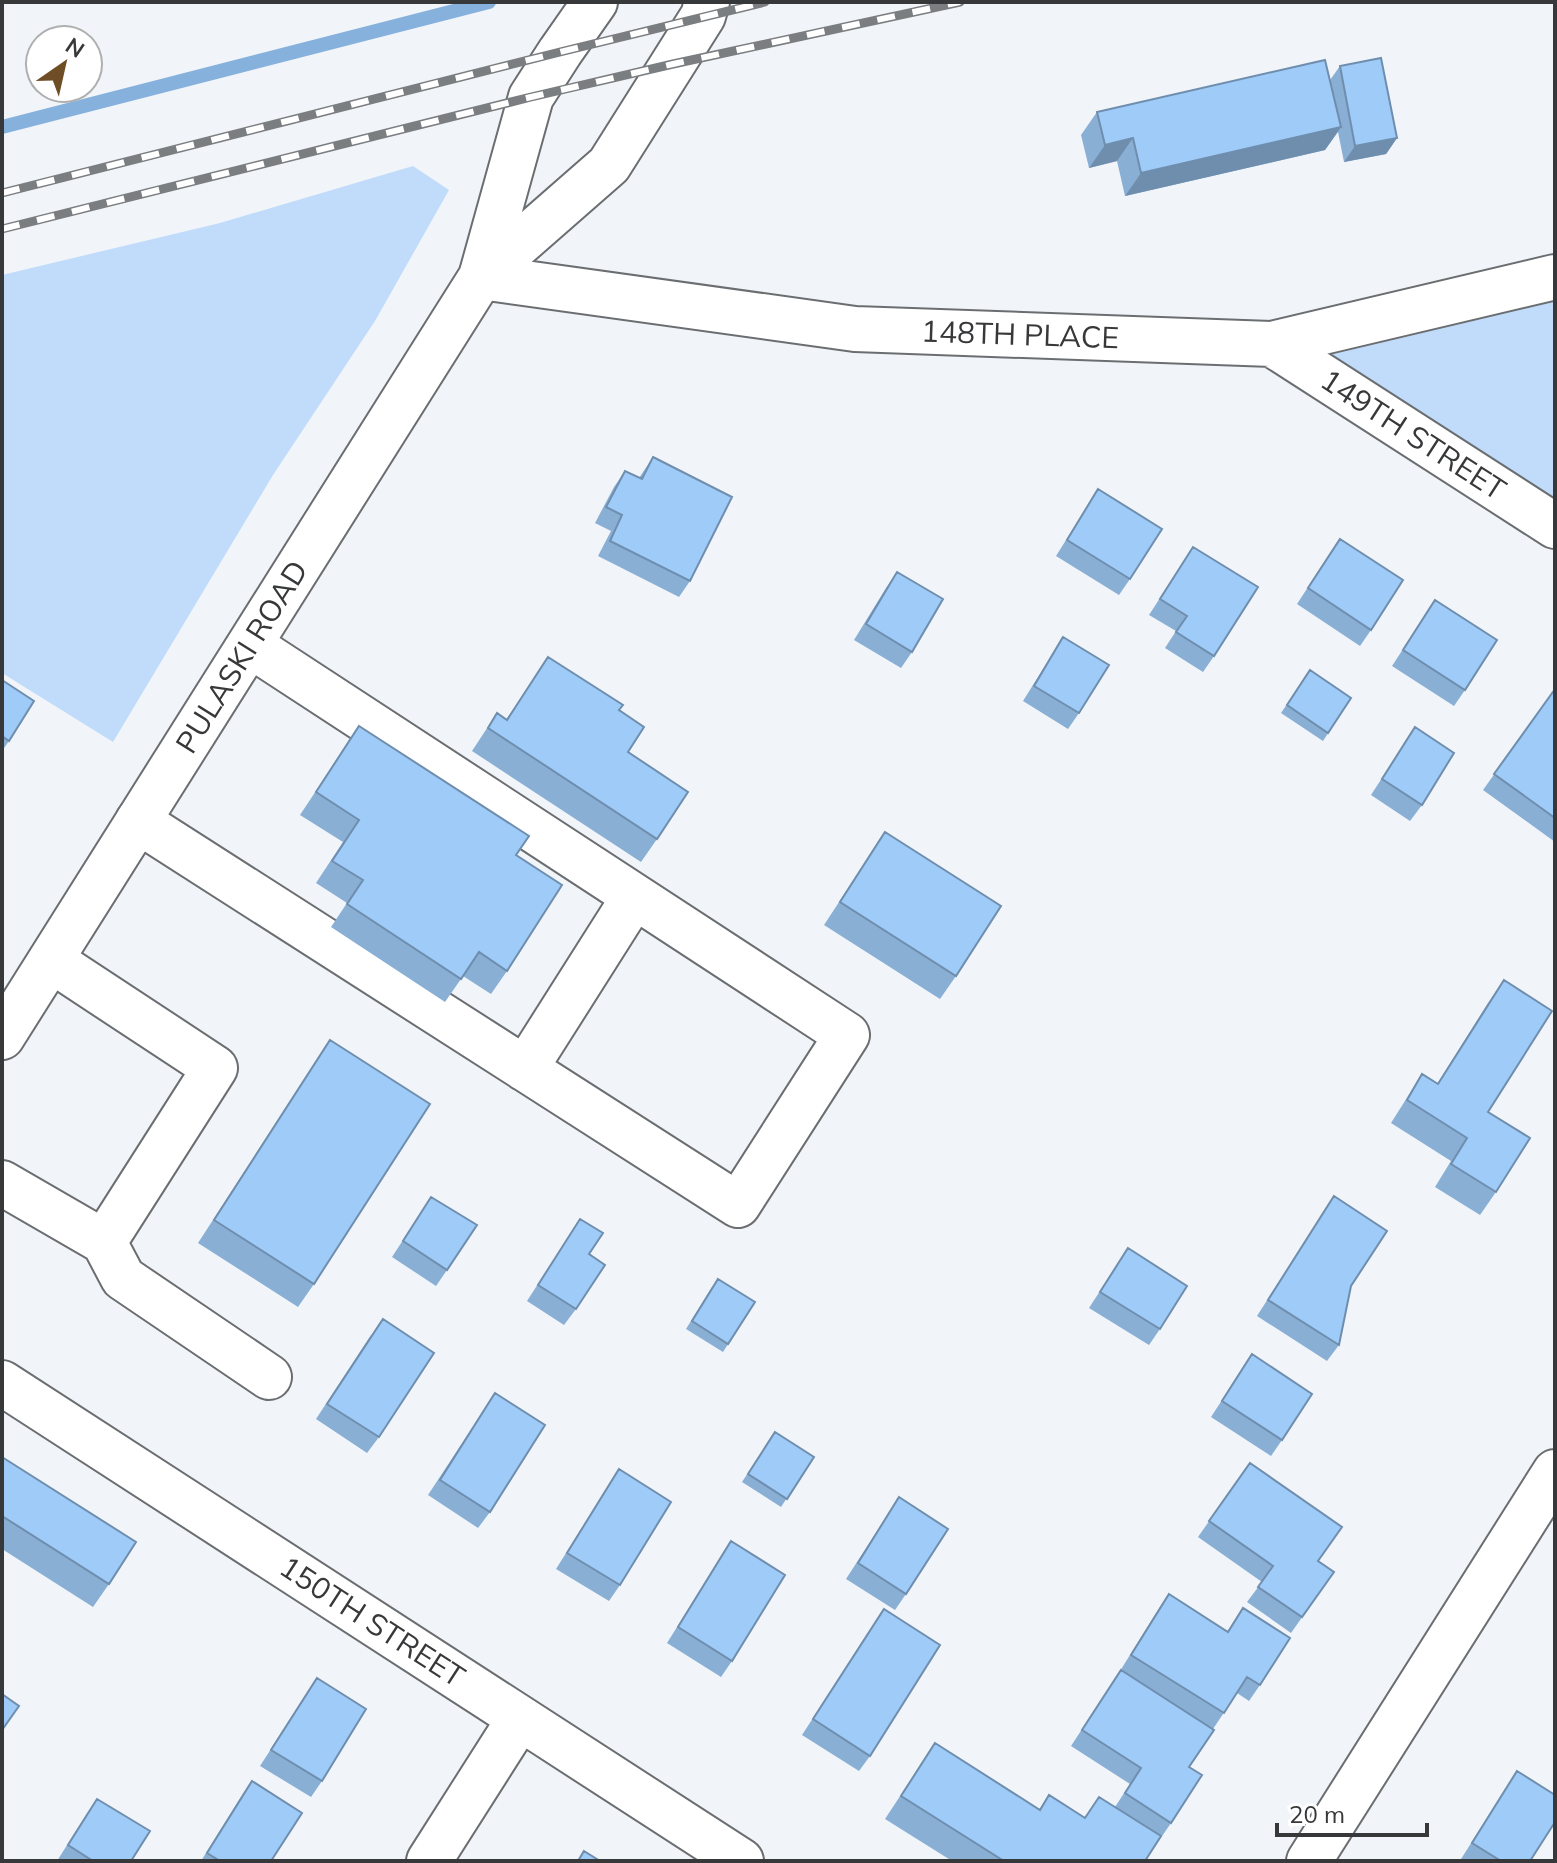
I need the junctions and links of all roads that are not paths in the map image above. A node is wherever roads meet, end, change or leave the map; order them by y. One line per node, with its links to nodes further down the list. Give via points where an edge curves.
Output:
1 (595, 2): 3 (street, PULASKI ROAD, via 531,97)
2 (707, 2): 3 (street, PULASKI ROAD, via 609,165)
3 (481, 277): 5 (street, 148TH PLACE, via 855,329); 7 (street, PULASKI ROAD)
4 (1555, 277): 5 (street, 148TH PLACE)
5 (1272, 344): 6 (street, 149TH STREET)
6 (1555, 526)
7 (250, 645): 8 (street, PULASKI ROAD); 9 (street)
8 (138, 821): 10 (street, PULASKI ROAD); 12 (street)
9 (634, 897): 12 (street); 12 (street, via 847,1035 738,1205)
10 (51, 960): 11 (street, PULASKI ROAD); 14 (street, via 215,1068)
11 (2, 1037)
12 (525, 1069)
13 (2, 1183): 14 (street)
14 (104, 1242): 15 (street, via 123,1278)
15 (269, 1377)
16 (2, 1383): 18 (street, 150TH STREET)
17 (1555, 1472): 21 (street)
18 (520, 1718): 19 (street); 20 (street, 150TH STREET)
19 (429, 1861)
20 (741, 1861)
21 (1309, 1861)

